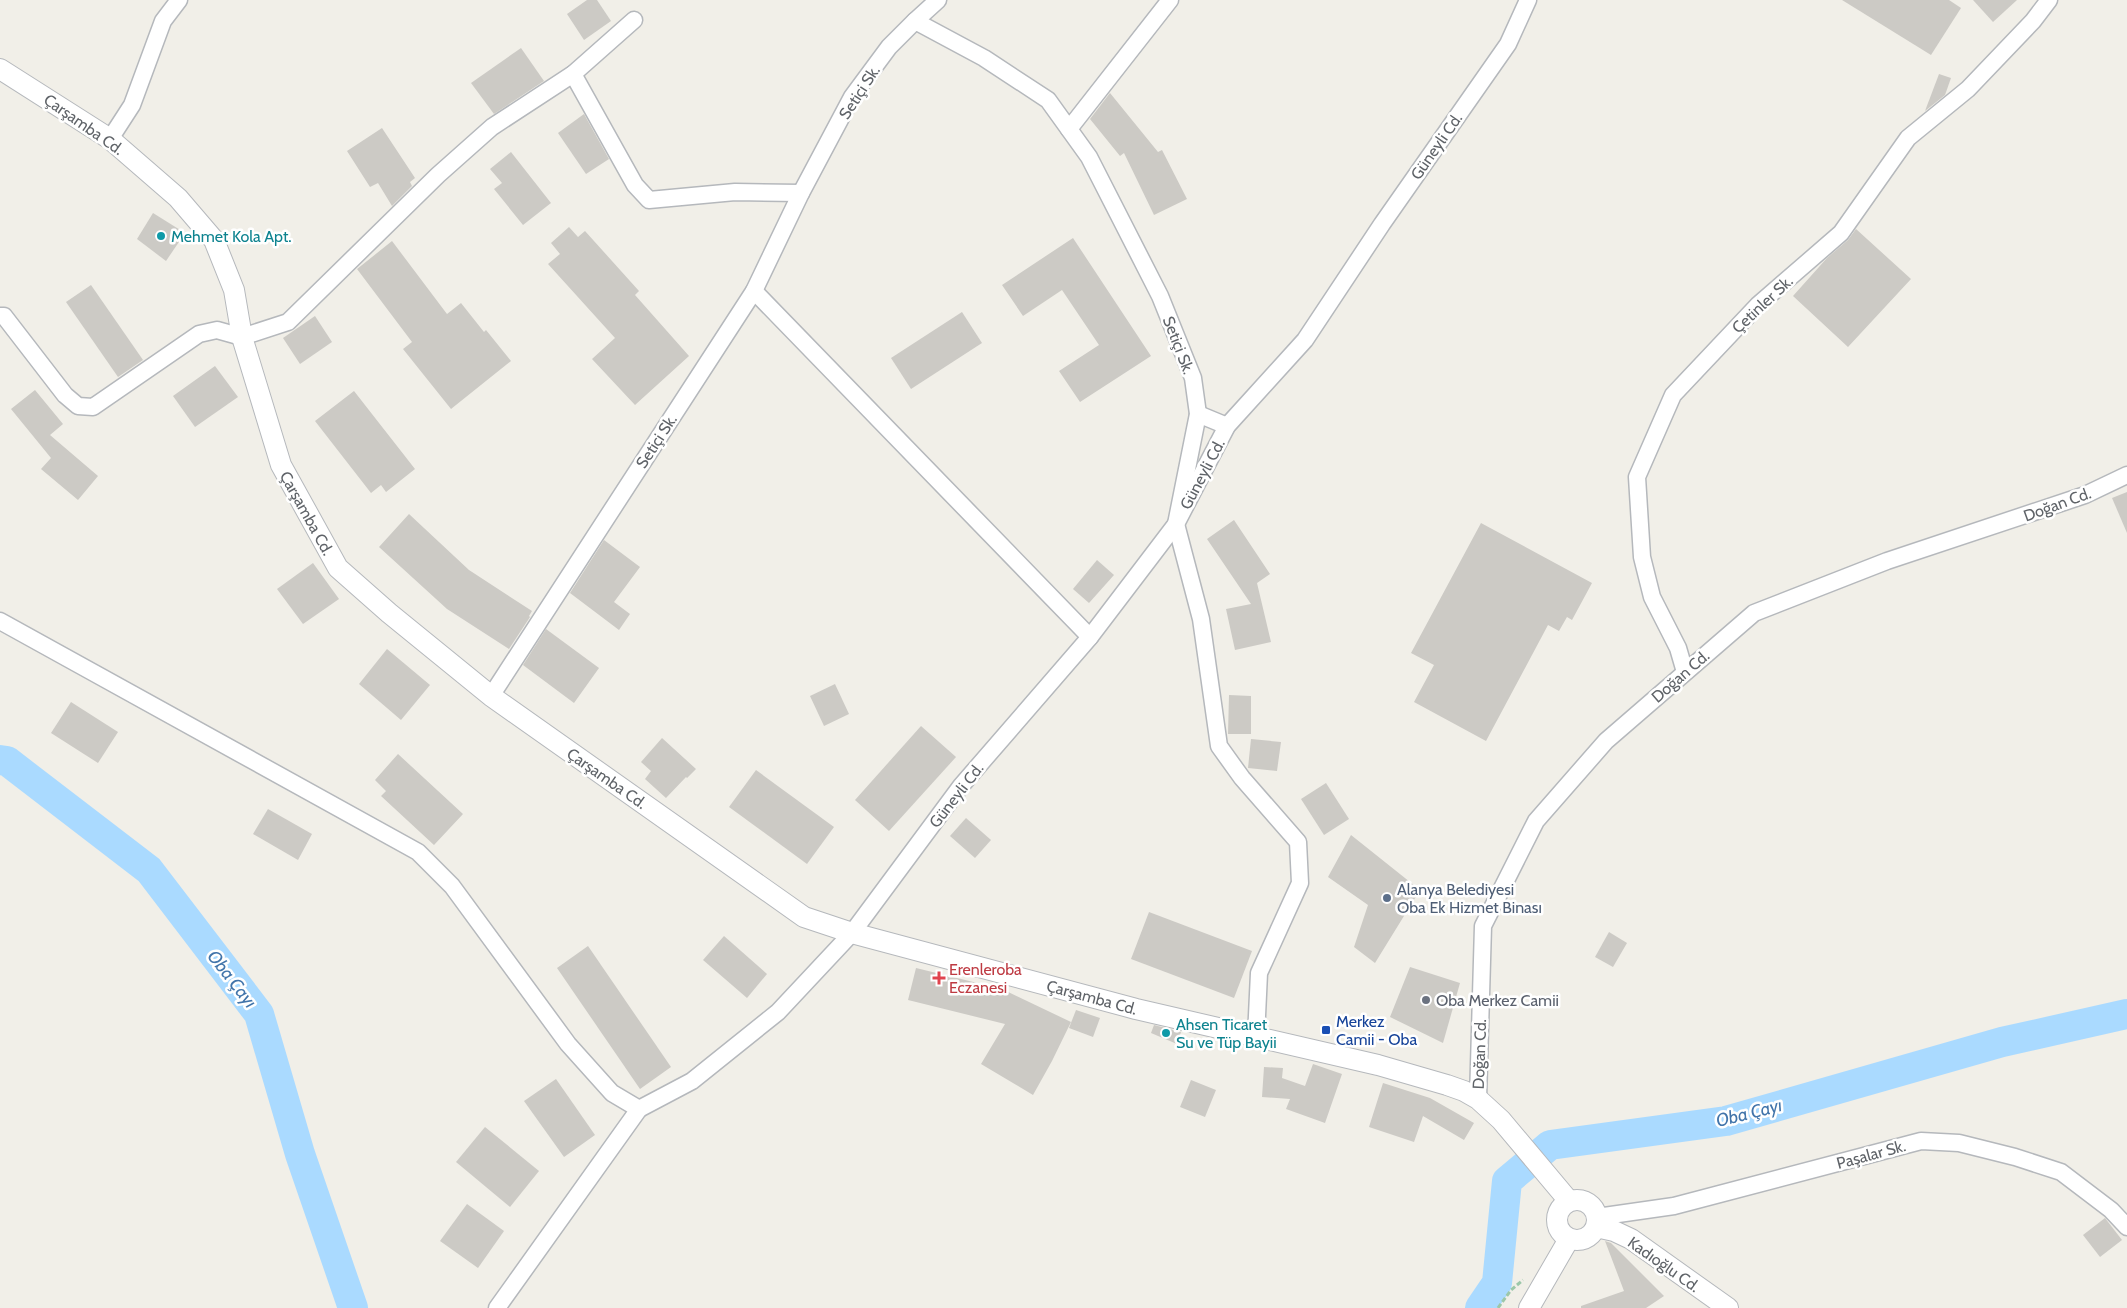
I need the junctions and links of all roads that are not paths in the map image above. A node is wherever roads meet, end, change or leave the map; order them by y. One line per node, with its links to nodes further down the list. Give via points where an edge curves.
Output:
1 (178, 0): 11 (street, via 163,21 132,106)
2 (938, 0): 7 (street)
3 (1170, 0): 10 (street)
4 (1528, 0): 17 (street, Güneyli Cd., via 1508,44 1387,216 1305,340)
5 (2049, 0): 22 (street, Çetinler Sk., via 1968,89 1908,138 1841,233 1758,305 1673,395 1637,477 1642,557 1652,596 1678,648)
6 (634, 20): 9 (street)
7 (915, 21): 10 (street, Setiçi Sk., via 984,58 1048,100); 12 (street, Setiçi Sk., via 889,47 852,97)
8 (0, 69): 11 (street, Çarşamba Cd.)
9 (573, 74): 12 (street, via 635,185 649,200 735,192); 15 (street, via 492,127 438,175 288,322)
10 (1069, 129): 16 (street, Setiçi Sk., via 1089,157 1160,296 1193,378)
11 (110, 139): 15 (street, Çarşamba Cd., via 178,198 214,240 234,290)
12 (801, 193): 13 (street, Setiçi Sk.)
13 (754, 291): 21 (street); 23 (street, Setiçi Sk.)
14 (0, 316): 15 (street, via 4,316 65,395 78,406 93,407 199,334 217,330)
15 (242, 337): 23 (street, Çarşamba Cd., via 281,465 338,568)
16 (1198, 414): 17 (street); 19 (street, Setiçi Sk.)
17 (1227, 426): 19 (street, Güneyli Cd.)
18 (2127, 475): 22 (street, Doğan Cd., via 2085,495 1887,562 1754,612)
19 (1176, 524): 21 (street, Güneyli Cd.); 25 (street, via 1201,618 1219,746 1242,778 1298,842 1300,882 1259,973)
20 (0, 621): 27 (street, via 418,852 452,886 568,1044 612,1092)
21 (1090, 636): 24 (street, Güneyli Cd., via 961,786)
22 (1684, 672): 26 (street, Doğan Cd., via 1606,741 1536,821 1482,926)
23 (491, 696): 24 (street, Çarşamba Cd., via 804,917)
24 (852, 933): 25 (street, Çarşamba Cd., via 1136,1010); 27 (street, Güneyli Cd., via 778,1012 692,1081)
25 (1256, 1037): 26 (street, Çarşamba Cd., via 1378,1065 1464,1091)
26 (1478, 1099): 28 (street, Çarşamba Cd., via 1501,1120)
27 (639, 1109): 32 (street)
28 (1569, 1201): 29 (street, via 1587,1202 1595,1211); 31 (street, via 1560,1209 1557,1220 1560,1232)
29 (1597, 1222): 30 (street, Paşalar Sk., via 1674,1206 1920,1141 1959,1143 2061,1172 2111,1210); 31 (street, via 1594,1232 1585,1239); 34 (street, Kadıoğlu Cd., via 1632,1239)
30 (2127, 1227)
31 (1569, 1239): 33 (street)
32 (497, 1308)
33 (1529, 1308)
34 (1728, 1308)

